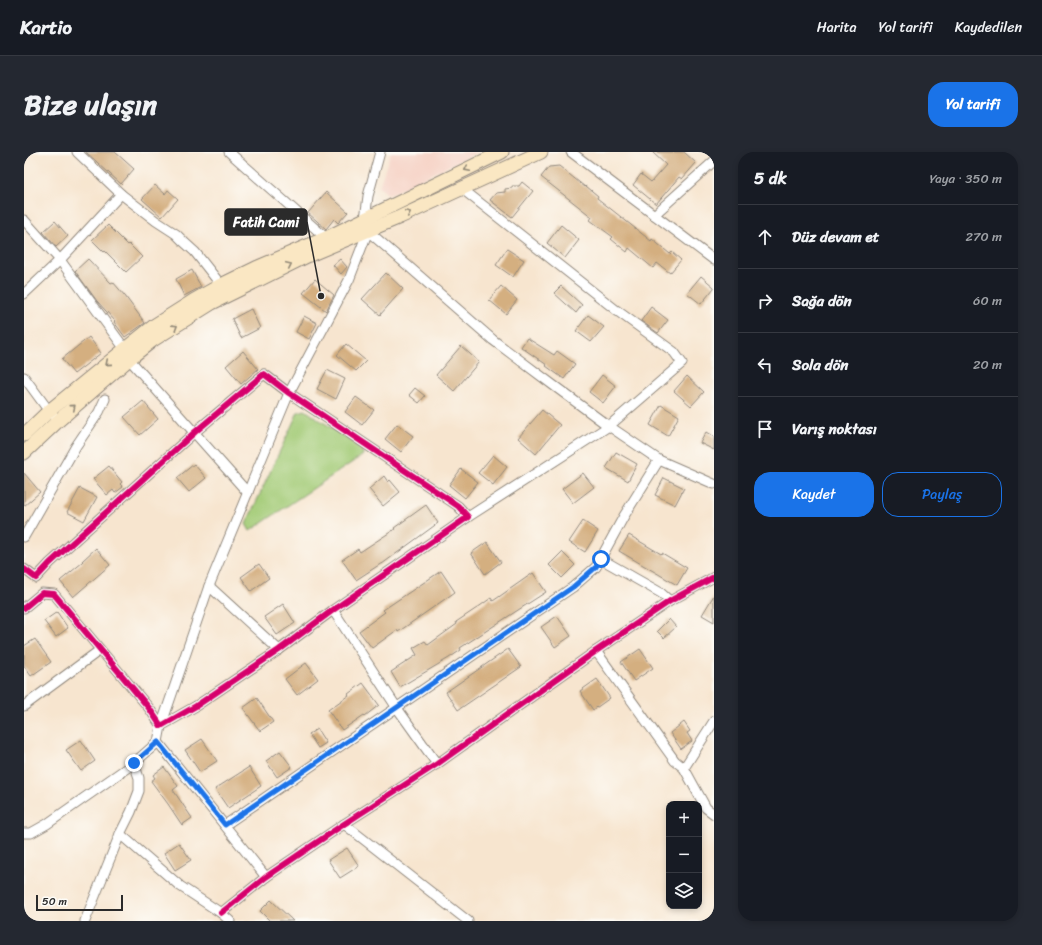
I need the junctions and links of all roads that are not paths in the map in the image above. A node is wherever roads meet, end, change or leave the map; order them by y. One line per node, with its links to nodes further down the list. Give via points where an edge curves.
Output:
1 (77, 152): 9 (street)
2 (229, 152): 13 (street)
3 (380, 152): 12 (street, via 368,196)
4 (502, 152): 12 (main road, one-way to 12)
5 (541, 152): 8 (main road)
6 (571, 152): 10 (street)
7 (714, 161): 10 (street)
8 (461, 188): 12 (main road, one-way to 8); 23 (street, via 674,352 682,363)
9 (121, 194): 14 (street); 16 (street, via 176,234)
10 (654, 215): 15 (street)
11 (24, 220): 14 (street)
12 (367, 225): 13 (main road); 18 (main road, one-way to 12, via 212,303); 20 (street, via 349,280); 23 (street, via 493,340)
13 (326, 238): 16 (main road)
14 (60, 260): 17 (street); 18 (street)
15 (714, 260)
16 (221, 285): 18 (main road, via 155,325)
17 (24, 294)
18 (127, 354): 22 (main road); 24 (street)
19 (24, 377): 22 (street)
20 (290, 393): 24 (street, via 264,374); 29 (street); 30 (street, via 458,506)
21 (106, 399): 31 (street, via 68,459)
22 (54, 416): 25 (main road); 26 (main road)
23 (609, 426): 27 (street); 30 (street)
24 (196, 432): 29 (street); 35 (street)
25 (24, 435)
26 (24, 453)
27 (659, 460): 28 (street); 32 (street)
28 (714, 484)
29 (248, 493): 36 (street)
30 (468, 517): 40 (street)
31 (24, 537)
32 (601, 559): 38 (street, via 661,593); 45 (street, via 596,567 573,587)
33 (24, 569): 35 (street)
34 (714, 576): 38 (street)
35 (36, 578): 37 (street)
36 (209, 586): 42 (street); 47 (street)
37 (42, 593): 39 (street); 41 (street, via 54,594)
38 (670, 601): 43 (street)
39 (24, 608)
40 (333, 610): 42 (street); 45 (street)
41 (100, 650): 44 (street); 47 (street)
42 (280, 650): 47 (street)
43 (596, 652): 50 (street); 51 (street, via 675,761)
44 (24, 706)
45 (397, 708): 50 (street); 54 (street)
46 (714, 721): 51 (street)
47 (161, 726): 48 (street)
48 (158, 742): 49 (street); 54 (street)
49 (134, 763): 55 (street, via 47,824); 56 (street, via 139,778 139,791)
50 (437, 764): 53 (street)
51 (684, 768): 52 (street, via 706,808)
52 (714, 814)
53 (344, 824): 57 (street); 61 (street)
54 (225, 825): 57 (street)
55 (24, 834)
56 (120, 834): 58 (street, via 180,886); 59 (street)
57 (266, 877): 58 (street)
58 (221, 913): 60 (street)
59 (85, 921)
60 (230, 921)
61 (468, 921)

